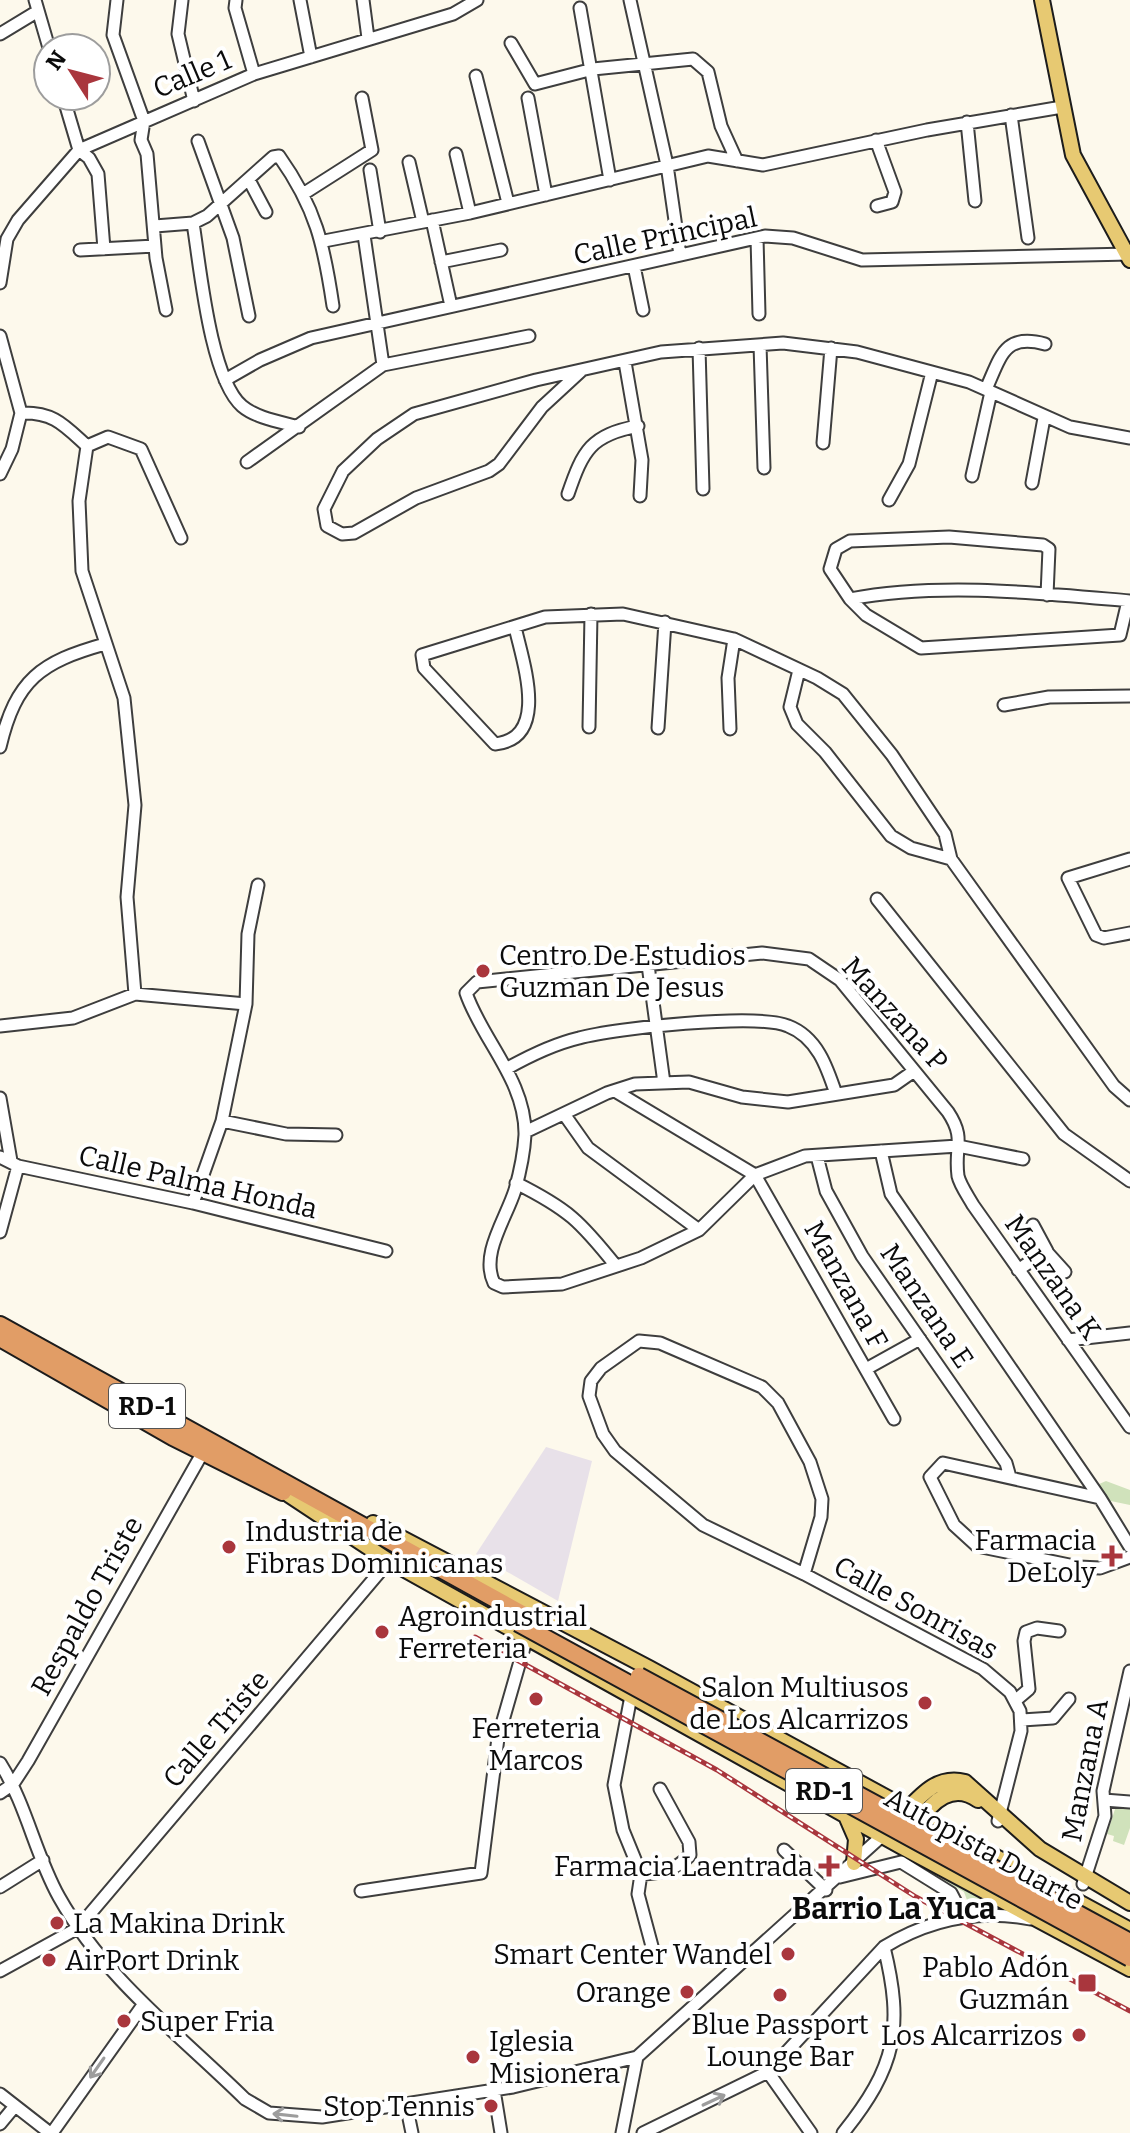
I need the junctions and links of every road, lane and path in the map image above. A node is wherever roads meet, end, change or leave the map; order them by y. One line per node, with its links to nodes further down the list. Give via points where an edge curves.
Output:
1 (117, 0): 26 (street, via 113,35)
2 (182, 0): 22 (street, via 178,34)
3 (236, 0): 18 (street)
4 (300, 0): 15 (street)
5 (363, 0): 13 (street)
6 (477, 0): 13 (street, Calle 1, via 453,14)
7 (630, 0): 16 (street)
8 (1042, 0): 23 (main road)
9 (36, 6): 11 (street); 12 (street)
10 (580, 8): 17 (street)
11 (44, 32)
12 (0, 34)
13 (368, 38): 15 (street, Calle 1)
14 (511, 43): 17 (street, via 535,84)
15 (311, 57): 18 (street, Calle 1)
16 (643, 63): 17 (street); 32 (street, via 690,58 706,68 721,126); 34 (street)
17 (593, 69): 37 (street)
18 (254, 74): 22 (street, Calle 1)
19 (476, 76): 41 (street)
20 (362, 98): 38 (street, via 372,150)
21 (528, 98): 39 (street)
22 (194, 101): 26 (street, Calle 1)
23 (1062, 107): 25 (street); 59 (main road, via 1080,171)
24 (68, 112): 30 (street)
25 (1011, 115): 27 (street); 52 (street)
26 (144, 121): 30 (street, Calle 1); 48 (street, via 141,140)
27 (967, 122): 28 (street); 40 (street)
28 (876, 140): 32 (street, via 763,165); 43 (street, via 895,196)
29 (198, 141): 42 (street)
30 (79, 150): 55 (street, via 98,174); 62 (street, Calle 1, via 18,220 7,239)
31 (456, 154): 45 (street)
32 (737, 161): 34 (street, via 708,156)
33 (409, 162): 46 (street)
34 (667, 165): 37 (street); 58 (street)
35 (370, 170): 49 (street)
36 (249, 180): 38 (street, via 276,156); 42 (street); 44 (street)
37 (610, 180): 39 (street)
38 (303, 194): 53 (street)
39 (546, 195): 41 (street)
40 (975, 201)
41 (508, 203): 45 (street)
42 (221, 205): 47 (street); 68 (street, via 239,260)
43 (877, 206)
44 (266, 212)
45 (470, 213): 46 (street)
46 (427, 221): 49 (street); 60 (street)
47 (193, 223): 48 (street); 80 (street)
48 (155, 226): 54 (street)
49 (380, 232): 50 (street)
50 (364, 235): 53 (street); 69 (street)
51 (757, 238): 58 (street, Calle Principal); 59 (street, Calle Principal, via 793,238 862,260); 67 (street)
52 (1028, 238)
53 (324, 241): 63 (street)
54 (155, 246): 55 (street); 65 (street)
55 (104, 249): 56 (street)
56 (80, 250)
57 (501, 250): 60 (street)
58 (680, 255): 61 (street, Calle Principal)
59 (1129, 256)
60 (441, 262): 64 (street)
61 (634, 266): 64 (street, Calle Principal); 66 (street)
62 (0, 283)
63 (333, 306)
64 (451, 306): 69 (street, Calle Principal)
65 (166, 310)
66 (643, 310)
67 (759, 314)
68 (249, 316)
69 (376, 323): 77 (street); 80 (street, Calle Principal, via 311,338)
70 (0, 336): 82 (street)
71 (529, 336): 77 (street)
72 (1045, 344): 81 (street, via 1018,340 1006,347)
73 (760, 345): 74 (street); 75 (street); 90 (street)
74 (699, 348): 76 (street); 94 (street)
75 (831, 348): 79 (street); 87 (street)
76 (625, 362): 78 (street); 84 (street)
77 (383, 365): 85 (street)
78 (581, 371): 78 (street, via 433,406 394,425 343,471 327,498 327,526 342,534 366,529 408,502 489,471 542,407)
79 (932, 372): 81 (street); 97 (street, via 909,464)
80 (225, 380): 85 (street, via 243,407)
81 (989, 390): 83 (street); 92 (street)
82 (21, 413): 88 (street, via 42,413 59,421); 91 (street)
83 (1044, 418): 86 (street); 93 (street)
84 (638, 426): 95 (street, via 593,442); 96 (street)
85 (299, 427): 89 (street)
86 (1130, 438)
87 (823, 443)
88 (87, 446): 98 (street, via 108,437 141,449); 106 (street, via 79,501 82,571)
89 (247, 462)
90 (764, 468)
91 (0, 474)
92 (972, 476)
93 (1032, 483)
94 (703, 489)
95 (568, 494)
96 (640, 496)
97 (889, 500)
98 (181, 538)
99 (1047, 595): 100 (street, via 916,593); 100 (street, via 1049,549 1043,545 949,537 841,545 830,569); 101 (street)
100 (850, 599): 101 (street, via 866,615 921,648 1120,635)
101 (1129, 601)
102 (591, 614): 103 (street); 104 (street, via 545,617); 110 (street)
103 (665, 622): 105 (street); 111 (street)
104 (515, 627): 104 (street, via 529,713 509,743 495,744 424,668 422,655)
105 (734, 639): 107 (street); 112 (street, via 728,678)
106 (105, 644): 113 (street, via 60,657 31,678 18,696); 120 (street, via 124,698 135,805 127,897)
107 (799, 670): 114 (street, via 851,703 945,834); 114 (street, via 790,707 797,724 891,836 911,848)
108 (1130, 696): 109 (street, via 1049,697)
109 (1004, 705)
110 (589, 727)
111 (658, 728)
112 (730, 729)
113 (0, 747)
114 (951, 859): 130 (street, via 1114,1086)
115 (1130, 859): 118 (street, via 1068,878 1096,935)
116 (258, 885): 121 (street, via 248,934)
117 (877, 899): 141 (street, via 1064,1134)
118 (1130, 933)
119 (648, 965): 123 (street); 124 (street, Manzana P, via 471,985 466,993 474,1017); 125 (street, Manzana P, via 762,953 809,959 840,980)
120 (135, 994): 121 (street); 122 (street, via 73,1018)
121 (246, 1004): 132 (street)
122 (0, 1026)
123 (656, 1028): 124 (street, via 581,1037); 126 (street); 128 (street, via 755,1021 789,1026 814,1044)
124 (506, 1069): 133 (street, Manzana P)
125 (914, 1071): 128 (street, via 894,1085); 135 (street, Manzana P, via 959,1129)
126 (664, 1083): 127 (street); 128 (street, via 689,1082 742,1097 788,1102)
127 (615, 1091): 131 (street); 140 (street)
128 (836, 1094)
129 (0, 1098): 139 (street)
130 (1130, 1100)
131 (564, 1114): 133 (street); 145 (street, via 588,1148)
132 (222, 1121): 134 (street, via 286,1134); 143 (street)
133 (525, 1132): 142 (street, Manzana P)
134 (336, 1135)
135 (958, 1146): 136 (street); 138 (street); 150 (street, Manzana K, via 958,1178)
136 (881, 1151): 137 (street); 163 (street, via 891,1194)
137 (817, 1156): 140 (street); 155 (street, Manzana E, via 826,1191 862,1256)
138 (1023, 1159)
139 (10, 1161): 143 (street, Calle Palma Honda); 146 (street)
140 (755, 1175): 145 (street); 157 (street, Manzana F)
141 (1130, 1181)
142 (516, 1183): 149 (street, via 580,1221); 149 (street, Manzana P, via 490,1257 488,1271 494,1283 562,1284)
143 (193, 1203): 147 (street, Calle Palma Honda)
144 (1033, 1225): 148 (street)
145 (699, 1230): 149 (street)
146 (0, 1232)
147 (386, 1251)
148 (1047, 1251): 150 (street); 151 (street)
149 (616, 1266)
150 (1018, 1270): 156 (street, Manzana K)
151 (1065, 1272)
152 (0, 1325): 162 (highway, RD-1)
153 (1130, 1333): 156 (street)
154 (0, 1338): 160 (highway, RD-1)
155 (920, 1339): 157 (street); 161 (street, Manzana E, via 1006,1463)
156 (1068, 1340): 159 (street, Manzana K)
157 (866, 1369): 158 (street, Manzana F)
158 (894, 1419)
159 (1130, 1427)
160 (203, 1452): 162 (highway, RD-1); 178 (street, Respaldo Triste)
161 (1010, 1477): 163 (street); 165 (street, via 943,1463 930,1477 954,1525 977,1546 1079,1567 1100,1568)
162 (291, 1491): 166 (main road); 168 (highway, RD-1); 175 (main road, via 404,1538)
163 (1100, 1498): 164 (street)
164 (1130, 1547)
165 (1130, 1557)
166 (389, 1561): 168 (main road); 204 (street, Calle Triste)
167 (804, 1574): 167 (street, Calle Sonrisas, via 703,1525 615,1451 593,1416 589,1396 591,1381 601,1368 639,1341 660,1343 762,1387 778,1403 810,1462 822,1499); 173 (street, Calle Sonrisas, via 983,1669)
168 (523, 1625): 171 (main road); 199 (street, via 498,1738 481,1873); 206 (highway, Autopista Duarte / RD-1, bridge); 209 (highway, Autopista Duarte / RD-1, bridge)
169 (1059, 1631): 173 (street, via 1026,1632 1029,1689)
170 (1130, 1671): 181 (street, Manzana A)
171 (631, 1696): 177 (main road); 193 (street, via 614,1785 623,1830)
172 (1069, 1699): 174 (street, via 1053,1718)
173 (1016, 1700): 174 (street)
174 (1022, 1720): 186 (street)
175 (789, 1746): 177 (main road, via 800,1759 797,1769 789,1775); 183 (main road, via 890,1798)
176 (0, 1763): 178 (street)
177 (771, 1774): 184 (main road)
178 (13, 1784): 180 (street); 191 (street)
179 (660, 1789): 193 (street, via 689,1842 690,1855 678,1867)
180 (0, 1793)
181 (1104, 1800): 182 (street); 195 (street, Manzana A, via 1105,1816)
182 (1130, 1802)
183 (904, 1813): 185 (main road); 186 (main road, via 935,1783 955,1779 976,1788); 187 (main road); 190 (main road)
184 (845, 1816): 187 (main road); 192 (main road, via 856,1839)
185 (922, 1817): 186 (main road, via 939,1798 959,1791); 188 (main road); 190 (main road)
186 (999, 1817): 195 (main road, via 1036,1854)
187 (882, 1836): 190 (main road); 192 (street)
188 (983, 1849): 196 (main road, via 974,1851 962,1873); 205 (main road)
189 (784, 1850): 198 (street)
190 (902, 1855): 194 (street); 196 (main road); 202 (street, via 951,1893)
191 (43, 1860): 197 (street); 204 (street)
192 (854, 1863): 194 (street)
193 (641, 1874): 208 (street, via 638,1894)
194 (840, 1877): 198 (street)
195 (1084, 1881): 200 (main road); 201 (main road)
196 (968, 1882): 203 (main road)
197 (0, 1887)
198 (826, 1890): 213 (street)
199 (361, 1891)
200 (1130, 1903)
201 (1130, 1909)
202 (963, 1916): 203 (street, via 1000,1913); 207 (street, via 908,1932)
203 (1043, 1921): 210 (main road)
204 (78, 1928): 211 (street); 212 (street)
205 (1130, 1930)
206 (1130, 1942)
207 (884, 1947): 214 (street); 226 (street, via 895,1990 894,2035 879,2078)
208 (653, 1950)
209 (1130, 1958)
210 (1130, 1969)
211 (0, 1971)
212 (143, 2005): 217 (street, one-way to 212, via 322,2117 269,2113 255,2107); 220 (street, one-way to 220)
213 (637, 2057): 215 (street); 223 (street)
214 (768, 2072): 224 (street, one-way to 214); 225 (street)
215 (494, 2090): 217 (street); 222 (street)
216 (0, 2094): 218 (street)
217 (406, 2104): 221 (street)
218 (15, 2106): 219 (street); 220 (street)
219 (0, 2124)
220 (51, 2133)
221 (412, 2133)
222 (501, 2133)
223 (622, 2133)
224 (643, 2133)
225 (811, 2133)
226 (843, 2133)

